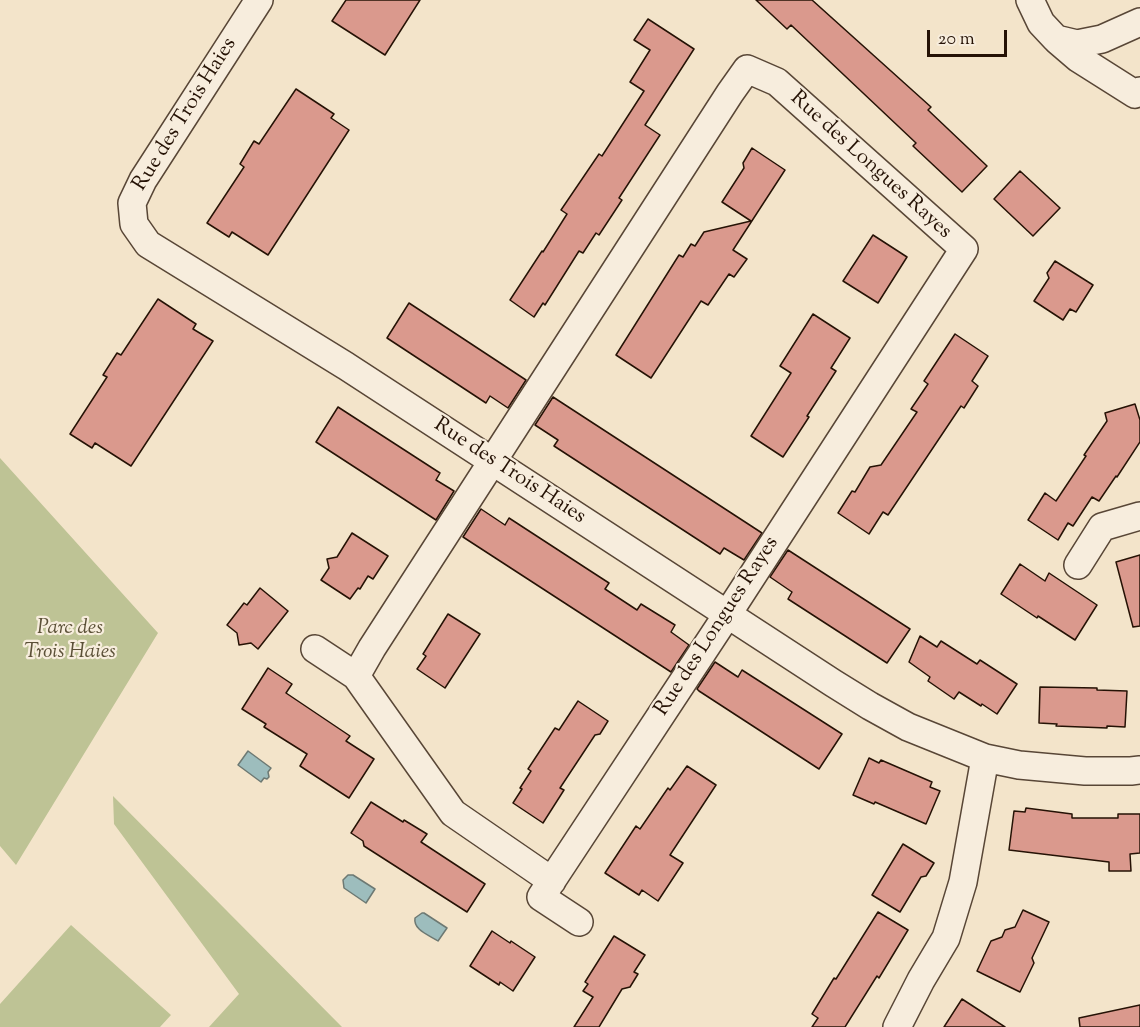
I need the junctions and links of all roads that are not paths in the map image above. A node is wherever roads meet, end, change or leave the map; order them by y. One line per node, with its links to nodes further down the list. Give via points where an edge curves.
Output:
1 (259, 0): 6 (street, Rue des Trois Haies, via 143,180 132,202 134,224 148,244)
2 (1030, 0): 4 (street, via 1041,23)
3 (1140, 22): 4 (street, via 1102,39 1077,44)
4 (1056, 39): 5 (street, via 1078,58 1135,94)
5 (1140, 91)
6 (493, 462): 9 (street, Rue des Trois Haies); 9 (street, Rue des Longues Rayes, via 747,69 777,82 964,249); 11 (street, Rue des Longues Rayes)
7 (1140, 516): 8 (street, via 1101,527)
8 (1078, 565)
9 (727, 615): 12 (street, Rue des Trois Haies, via 870,706); 14 (street, Rue des Longues Rayes)
10 (315, 649): 11 (street)
11 (356, 676): 14 (street, via 453,813)
12 (985, 758): 13 (street, Rue des Trois Haies, via 1085,771); 16 (street, via 963,882 946,938)
13 (1140, 770)
14 (552, 881): 15 (street, Rue des Longues Rayes, via 541,897)
15 (579, 922)
16 (897, 1027)

